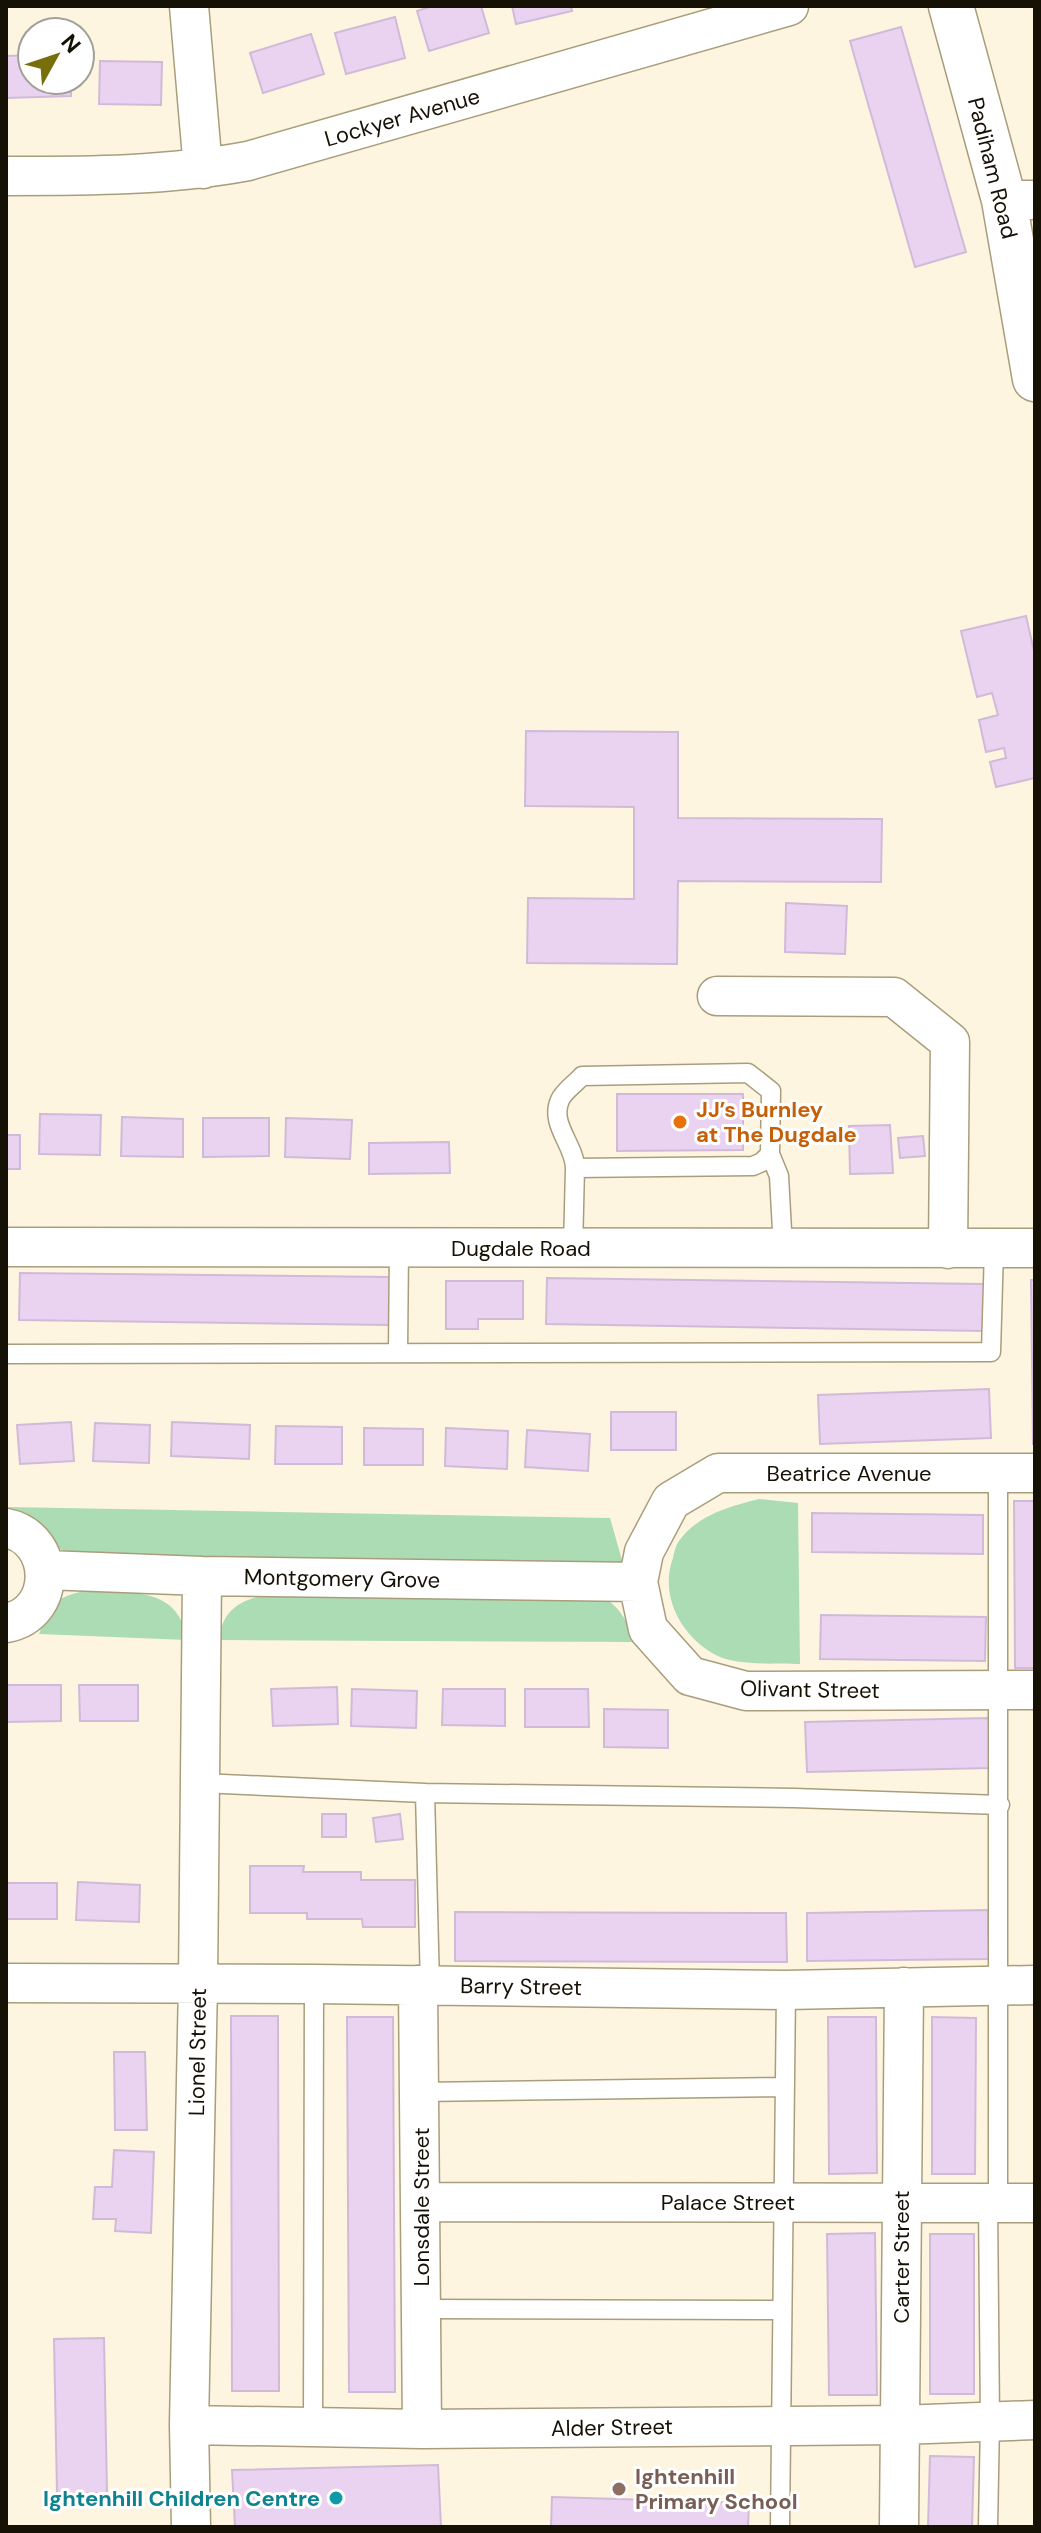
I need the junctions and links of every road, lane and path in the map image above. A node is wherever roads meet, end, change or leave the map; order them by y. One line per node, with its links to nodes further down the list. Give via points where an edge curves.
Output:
1 (189, 6): 4 (street)
2 (789, 6): 4 (street, Lockyer Avenue, via 248,161)
3 (951, 6): 6 (main road, Padiham Road)
4 (203, 169): 5 (street, Lockyer Avenue)
5 (6, 176)
6 (1019, 200): 7 (main road, Padiham Road)
7 (1035, 379)
8 (717, 996): 16 (street, via 894,997 950,1042)
9 (770, 1154): 10 (lane, via 753,1166); 10 (lane, via 771,1091 748,1073 582,1076 560,1099 557,1120); 15 (lane, via 779,1176)
10 (575, 1168): 13 (lane)
11 (6, 1247): 12 (street, Dugdale Road)
12 (399, 1247): 13 (street, Dugdale Road); 18 (lane)
13 (573, 1248): 15 (street, Dugdale Road)
14 (1035, 1248): 17 (street, Dugdale Road)
15 (783, 1249): 16 (street, Dugdale Road)
16 (948, 1249): 17 (street, Dugdale Road)
17 (994, 1249): 18 (lane, via 991,1352)
18 (398, 1353): 19 (lane)
19 (6, 1354)
20 (1017, 1473): 21 (street, Beatrice Avenue, via 718,1473); 27 (lane)
21 (671, 1501): 25 (street, Olivant Street, via 644,1552)
22 (6, 1528): 23 (street, via 29,1538)
23 (46, 1570): 24 (street, Montgomery Grove); 26 (street, via 35,1606)
24 (202, 1576): 25 (street, Montgomery Grove); 28 (street, Lionel Street)
25 (638, 1582): 27 (street, Olivant Street, via 648,1629 690,1676 746,1691)
26 (6, 1623)
27 (1018, 1690): 30 (lane)
28 (201, 1783): 29 (lane); 32 (street, Lionel Street)
29 (425, 1793): 30 (lane); 34 (lane)
30 (1000, 1805): 35 (lane)
31 (6, 1983): 32 (street, Barry Street)
32 (198, 1983): 33 (street, Barry Street); 48 (street, Lionel Street)
33 (314, 1984): 34 (street, Barry Street); 51 (lane)
34 (424, 1985): 37 (street, Barry Street); 39 (street, Lonsdale Street)
35 (1016, 1985): 36 (street, Barry Street); 43 (lane)
36 (904, 1987): 37 (street, Barry Street); 42 (street, Carter Street)
37 (786, 1990): 38 (lane)
38 (783, 2087): 39 (lane); 41 (lane)
39 (420, 2092): 40 (street, Lonsdale Street)
40 (422, 2202): 41 (street, Palace Street); 44 (street, Lonsdale Street)
41 (784, 2202): 42 (street, Palace Street); 45 (lane)
42 (901, 2203): 43 (street, Palace Street); 49 (street, Carter Street)
43 (1007, 2203): 47 (lane)
44 (422, 2309): 45 (lane); 52 (street, Lonsdale Street)
45 (782, 2310): 50 (lane)
46 (1035, 2420): 47 (street, Alder Street)
47 (990, 2421): 49 (street, Alder Street); 56 (lane)
48 (189, 2425): 51 (street, Alder Street); 53 (street, Lionel Street)
49 (900, 2425): 50 (street, Alder Street); 55 (street, Carter Street)
50 (780, 2426): 52 (street, Alder Street); 54 (lane)
51 (313, 2427): 52 (street, Alder Street)
52 (422, 2429)
53 (191, 2527)
54 (780, 2527)
55 (899, 2527)
56 (988, 2527)

